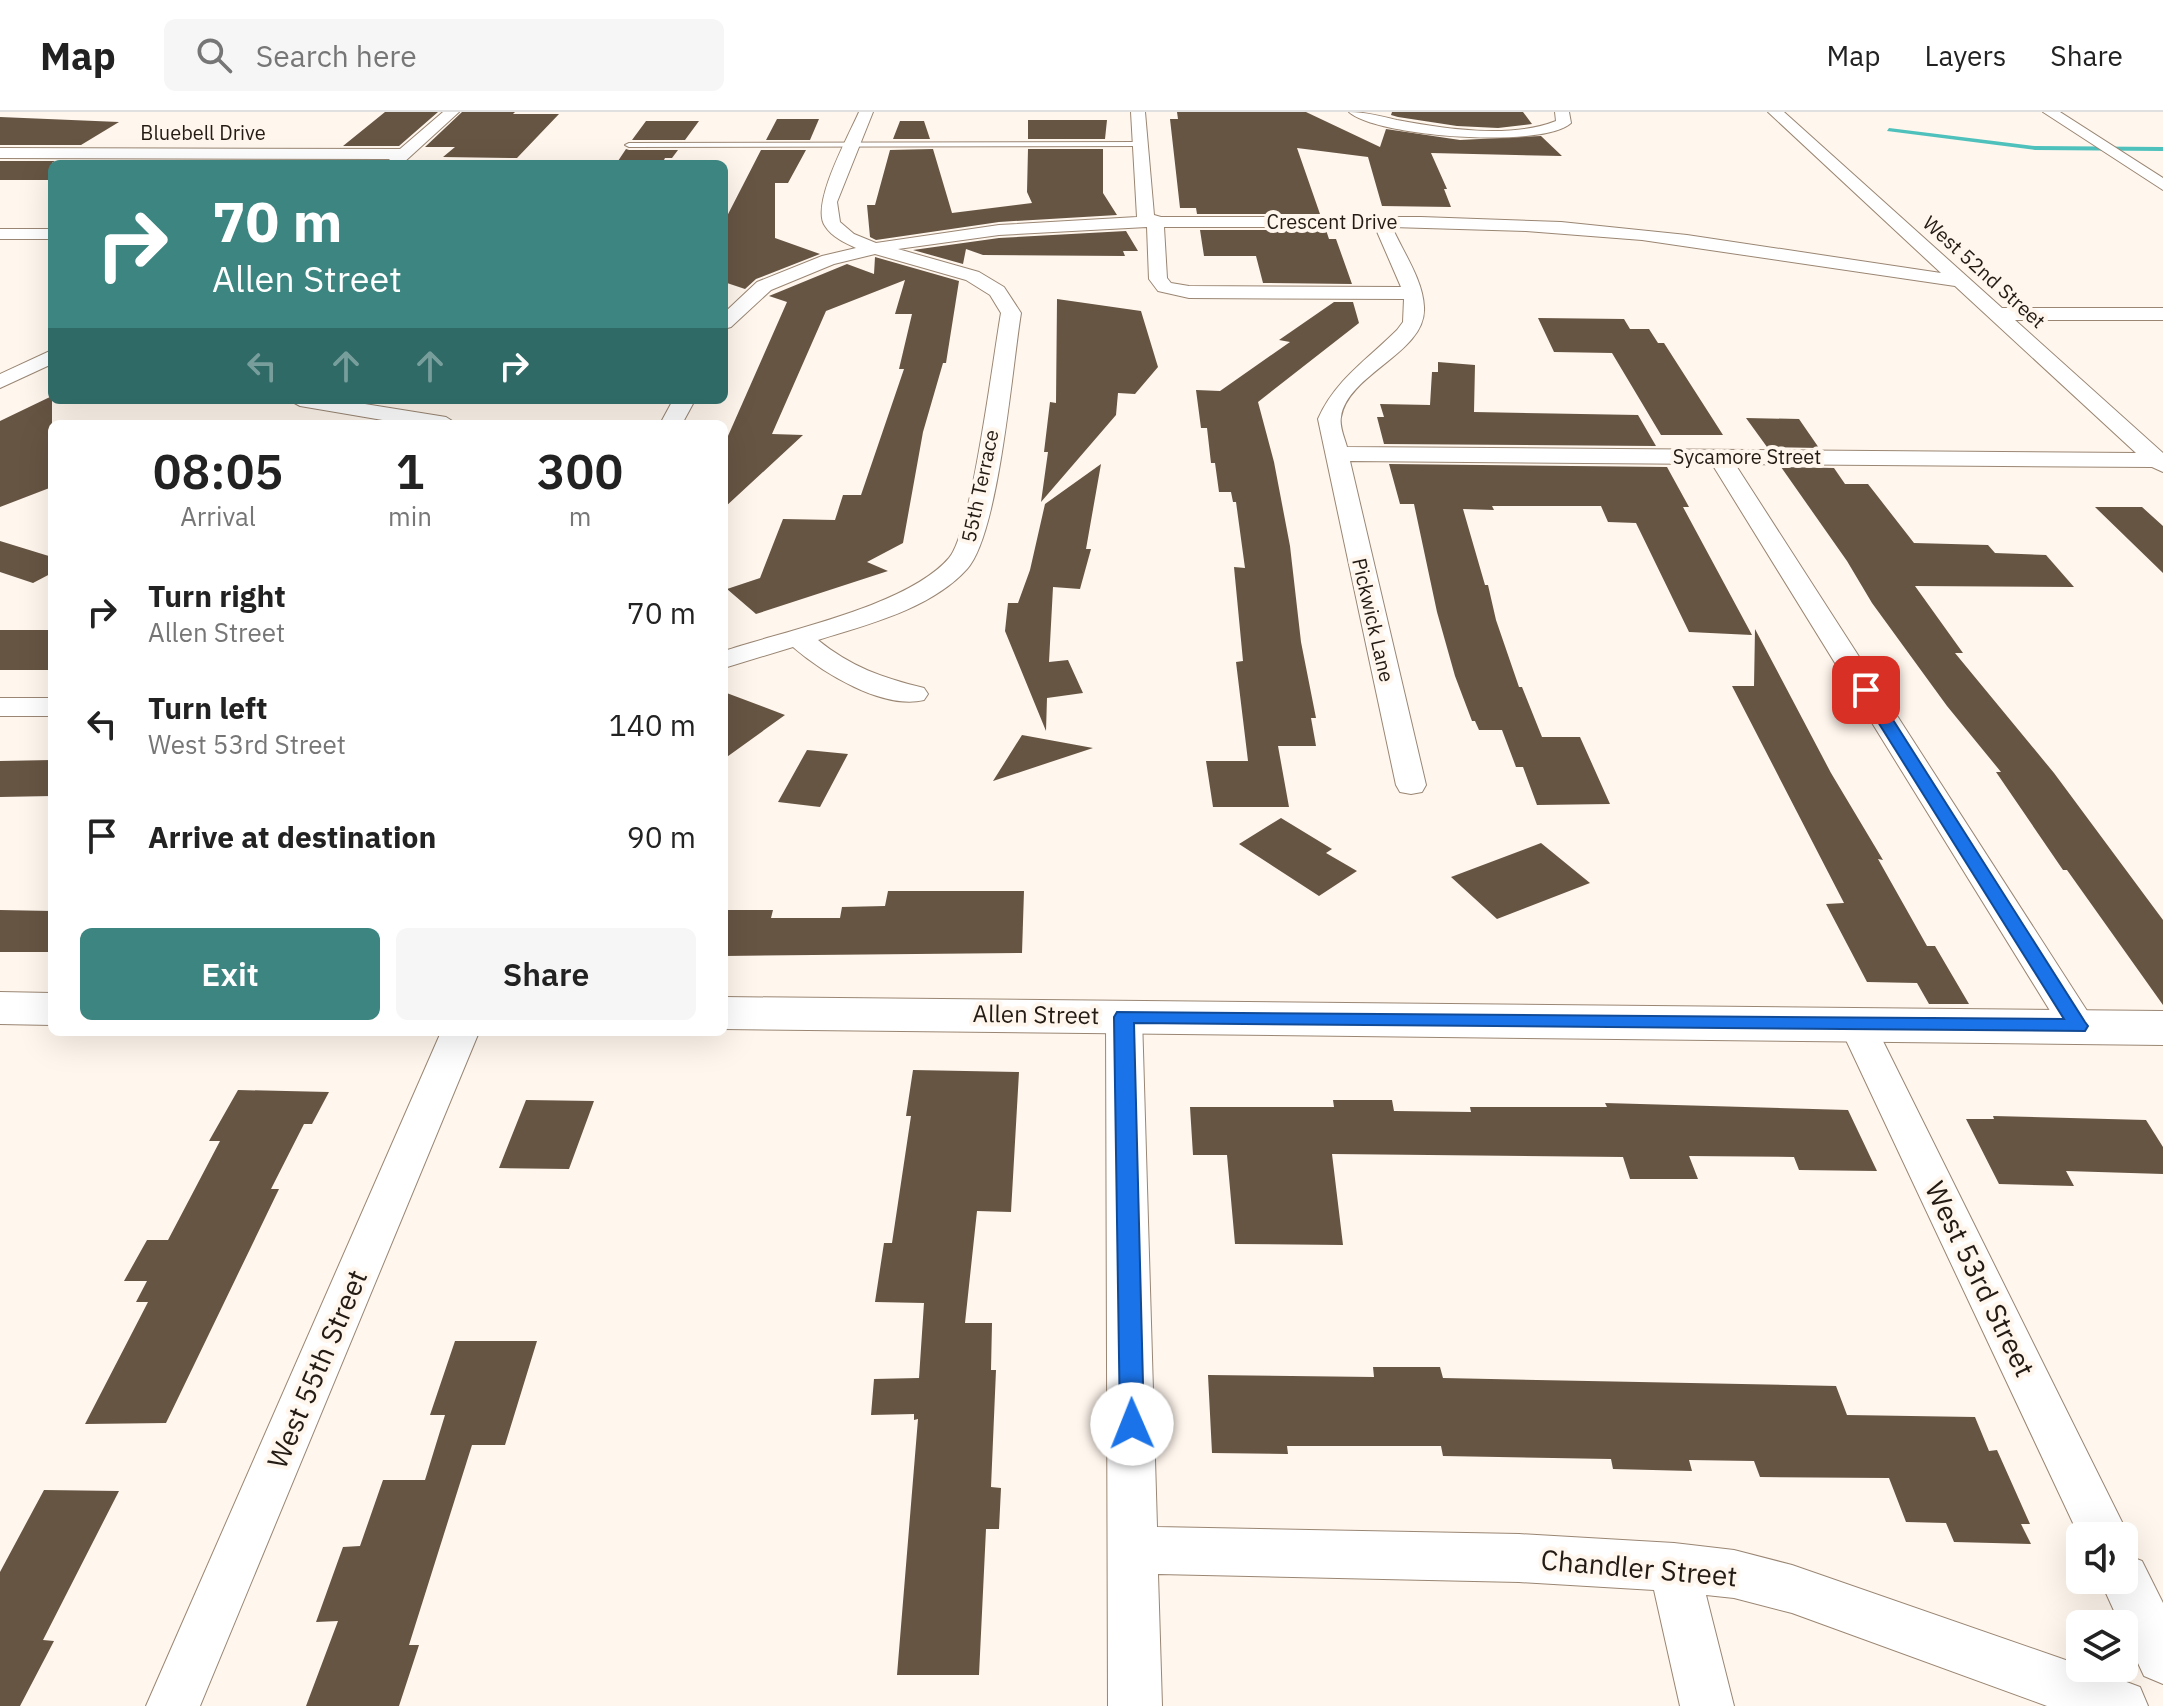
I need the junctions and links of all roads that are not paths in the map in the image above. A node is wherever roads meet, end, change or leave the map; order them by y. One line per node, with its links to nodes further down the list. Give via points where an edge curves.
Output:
1 (452, 112): 12 (street)
2 (866, 112): 10 (street)
3 (1138, 112): 8 (street)
4 (1356, 112): 5 (street, via 1395,125 1510,134 1556,128 1564,123)
5 (1562, 112)
6 (1775, 112): 19 (street, West 52nd Street)
7 (2050, 112): 13 (street)
8 (1142, 144): 10 (lane); 14 (street)
9 (629, 145): 10 (lane)
10 (852, 145): 18 (street, via 827,220 846,238)
11 (0, 153): 12 (street, Bluebell Drive)
12 (399, 159)
13 (2163, 185)
14 (1150, 220): 15 (street, Crescent Drive); 18 (street, Crescent Drive, via 1066,223); 20 (street, via 1158,279 1165,287 1211,293)
15 (1381, 222): 19 (street, Crescent Drive, via 1596,230); 20 (street)
16 (0, 234): 17 (street)
17 (48, 234)
18 (873, 248): 23 (street, Crescent Drive, via 828,259 765,285 740,301); 33 (street, 55th Terrace, via 977,278 1008,302 1011,313 977,522 970,548 940,579 895,603)
19 (1961, 281): 21 (street, West 52nd Street)
20 (1410, 293): 30 (street, Pickwick Lane, via 1415,316 1407,332 1347,384 1332,406 1329,419)
21 (1997, 314): 22 (street); 32 (street, West 52nd Street)
22 (2163, 314)
23 (728, 318)
24 (48, 358): 25 (street)
25 (0, 382)
26 (341, 404): 28 (street)
27 (348, 404): 29 (street)
28 (305, 420)
29 (426, 420)
30 (1336, 454): 31 (street, Sycamore Street); 38 (street, Pickwick Lane)
31 (1719, 457): 32 (street, Sycamore Street); 44 (street)
32 (2160, 462)
33 (798, 637): 34 (street, 55th Terrace); 35 (street, via 849,676)
34 (728, 659)
35 (914, 694)
36 (0, 707): 37 (street)
37 (48, 707)
38 (1411, 785)
39 (0, 1008): 40 (street)
40 (48, 1009)
41 (728, 1013): 42 (street, Allen Street)
42 (1124, 1017): 43 (street, Allen Street); 48 (street)
43 (1856, 1023): 44 (street, Allen Street); 47 (street, West 53rd Street)
44 (2078, 1026): 45 (street, Allen Street)
45 (2163, 1028)
46 (458, 1036): 52 (street, West 55th Street)
47 (2097, 1522)
48 (1135, 1550): 49 (street, Chandler Street, via 1519,1558); 53 (street)
49 (1674, 1567): 54 (street); 55 (street, Chandler Street, via 1734,1574 1792,1589)
50 (2132, 1594): 51 (street)
51 (2163, 1658)
52 (173, 1706)
53 (1135, 1706)
54 (1707, 1706)
55 (2121, 1706)

